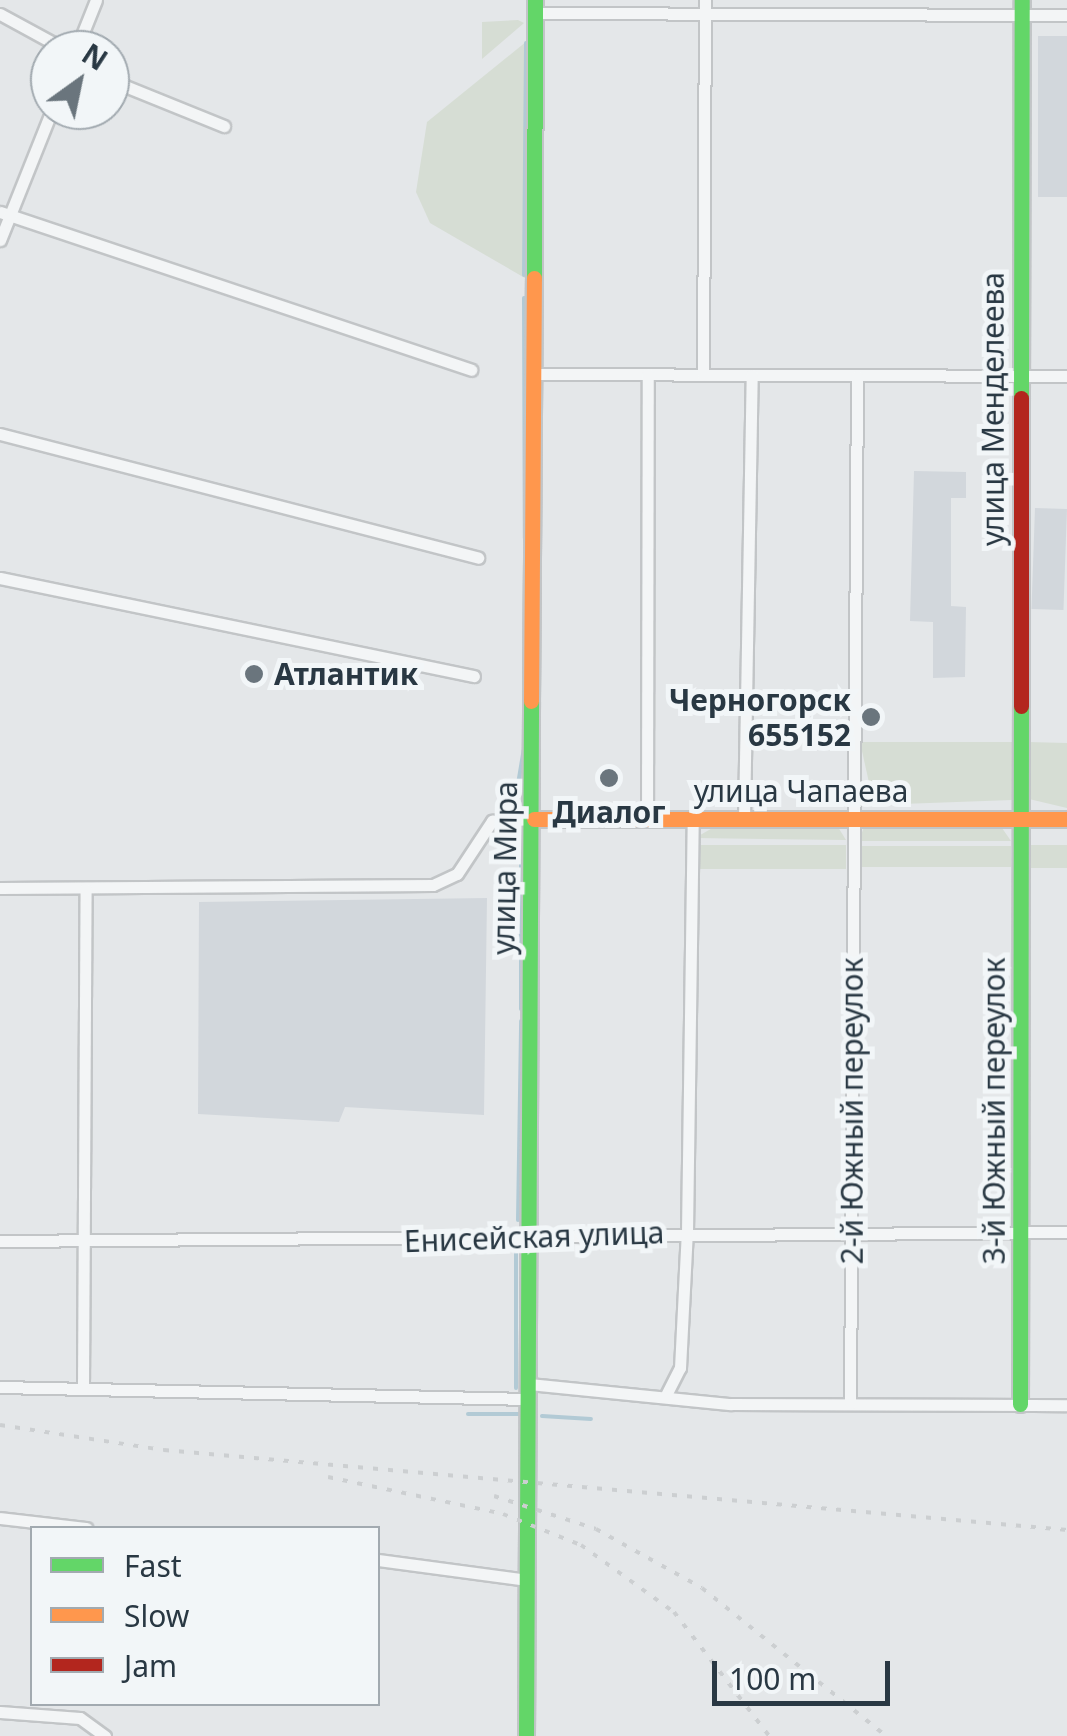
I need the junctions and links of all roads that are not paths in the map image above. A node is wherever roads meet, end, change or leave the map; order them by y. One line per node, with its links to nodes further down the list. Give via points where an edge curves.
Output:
1 (96, 0): 9 (street)
2 (705, 0): 6 (street)
3 (535, 6): 6 (street); 16 (main road, улица Мира)
4 (1022, 7): 6 (street); 7 (street); 21 (main road, улица Менделеева)
5 (0, 14): 8 (street)
6 (705, 14): 18 (street)
7 (1067, 15)
8 (30, 30)
9 (84, 30)
10 (130, 88): 11 (street)
11 (224, 126)
12 (43, 130): 13 (street)
13 (6, 211): 14 (street); 15 (street)
14 (0, 240)
15 (471, 370)
16 (534, 374): 17 (street); 28 (main road, улица Мира)
17 (648, 374): 18 (street); 29 (street)
18 (702, 375): 19 (street)
19 (752, 375): 20 (street); 31 (street)
20 (856, 376): 21 (street); 32 (street, 2-й Южный переулок)
21 (1020, 376): 22 (street); 33 (main road, улица Менделеева)
22 (1067, 376)
23 (0, 434): 24 (street)
24 (478, 558)
25 (0, 578): 26 (street)
26 (474, 676)
27 (484, 806): 35 (street)
28 (534, 818): 29 (main road, улица Чапаева); 35 (street); 42 (main road, улица Мира)
29 (646, 818): 30 (main road, улица Чапаева)
30 (693, 818): 31 (main road, улица Чапаева); 39 (street)
31 (744, 818): 32 (main road, улица Чапаева)
32 (855, 818): 33 (main road, улица Чапаева); 41 (street, 2-й Южный переулок)
33 (1020, 818): 34 (main road, улица Чапаева); 38 (main road, 3-й Южный переулок)
34 (1067, 819)
35 (492, 821): 37 (street, via 457,874 433,885)
36 (0, 888): 37 (street)
37 (86, 889): 43 (street)
38 (1023, 1231): 40 (street, Енисейская улица); 41 (street, Енисейская улица); 50 (main road, 3-й Южный переулок)
39 (687, 1232): 41 (street, Енисейская улица); 42 (street, Енисейская улица); 48 (street, via 680,1368)
40 (1067, 1232)
41 (851, 1233): 49 (street, 2-й Южный переулок)
42 (530, 1240): 43 (street, Енисейская улица); 47 (main road, улица Мира)
43 (80, 1241): 44 (street, Енисейская улица); 45 (street)
44 (0, 1242)
45 (83, 1385): 46 (street); 47 (street)
46 (0, 1386)
47 (529, 1391): 48 (street); 55 (main road, улица Мира)
48 (665, 1397): 49 (street)
49 (850, 1403): 50 (street)
50 (1020, 1404): 51 (street)
51 (1067, 1405)
52 (0, 1518): 53 (street)
53 (69, 1526)
54 (380, 1560): 55 (street)
55 (528, 1580): 58 (main road, улица Мира)
56 (0, 1712): 57 (street, via 80,1718)
57 (105, 1736)
58 (526, 1736)

